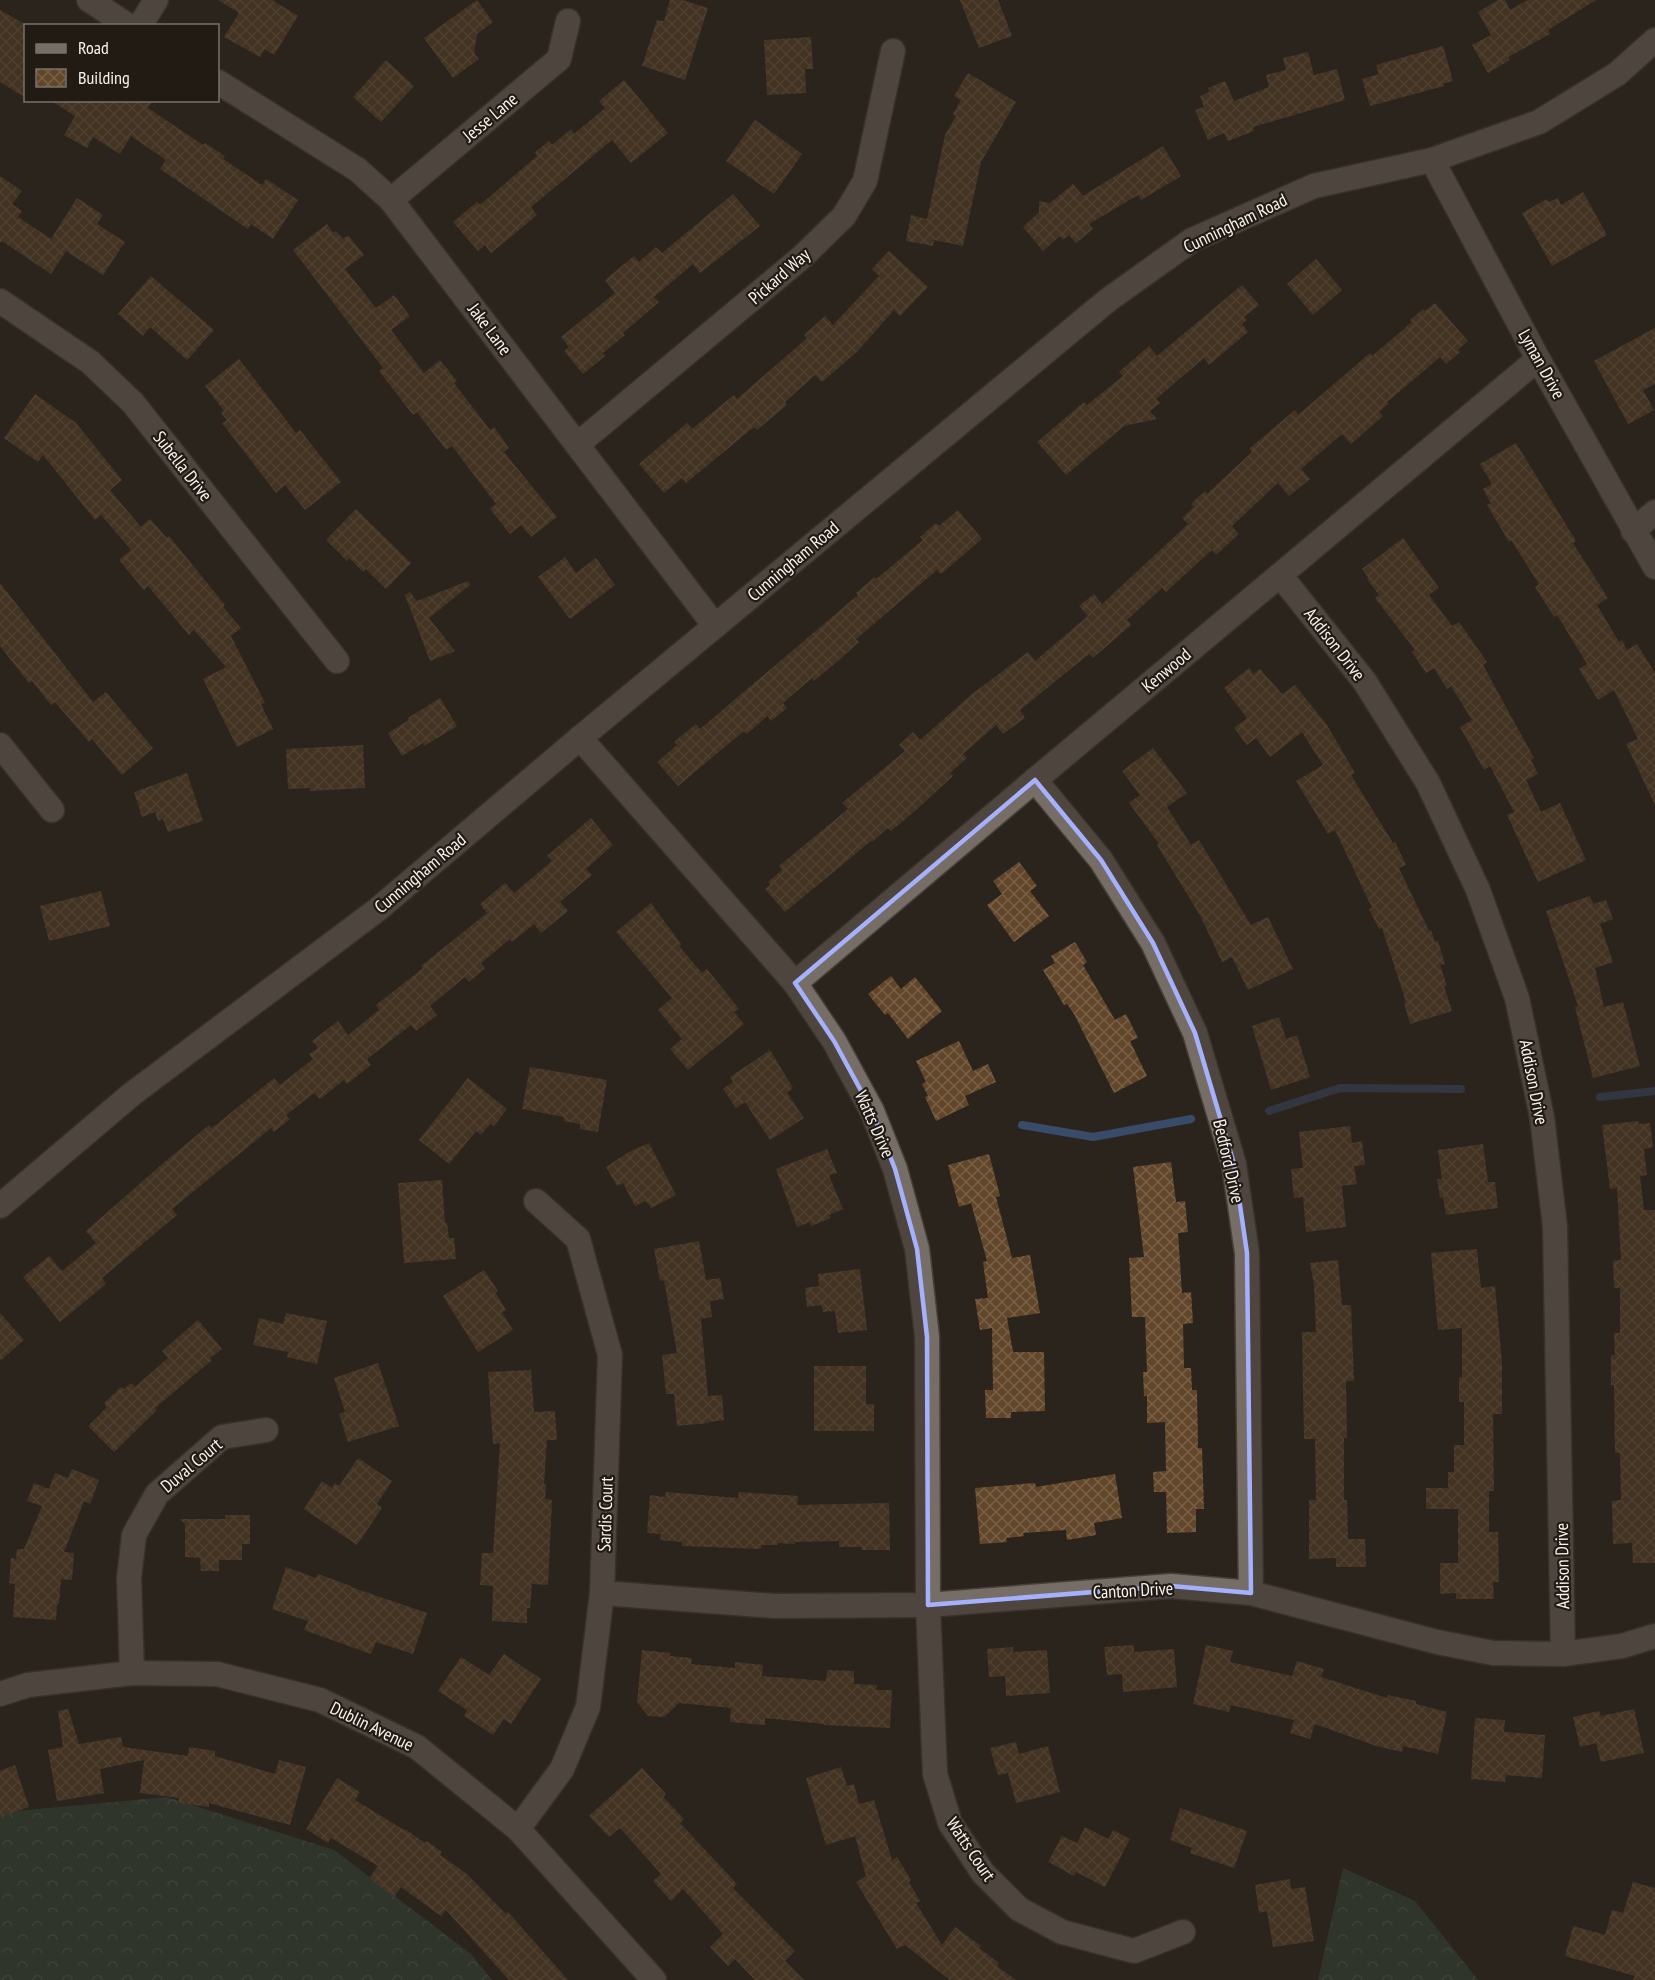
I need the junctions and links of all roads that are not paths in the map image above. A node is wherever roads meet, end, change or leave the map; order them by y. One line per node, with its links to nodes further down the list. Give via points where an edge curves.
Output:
1 (89, 0): 4 (street)
2 (156, 0): 5 (street)
3 (568, 21): 10 (street, Jesse Lane, via 559,59)
4 (126, 24)
5 (141, 24)
6 (1655, 40): 9 (street, Cunningham Road, via 1617,74 1539,122)
7 (892, 51): 13 (street, Pickard Way, via 865,181 844,216 802,257)
8 (219, 83): 10 (street, Jake Lane, via 358,170)
9 (1432, 160): 12 (street, Lyman Drive); 18 (street, Cunningham Road, via 1314,186 1192,240 1108,300)
10 (391, 200): 13 (street, Jake Lane)
11 (0, 301): 19 (street, Subella Drive, via 90,362 133,402)
12 (1538, 359): 15 (street, Lyman Drive); 17 (street, Kenwood)
13 (578, 444): 18 (street, Jake Lane)
14 (1655, 512): 15 (street)
15 (1633, 531): 16 (street, Lyman Drive)
16 (1655, 567)
17 (1280, 575): 22 (street, Kenwood); 32 (street, Addison Drive, via 1365,682 1428,783 1478,890 1517,998 1542,1117 1555,1227)
18 (715, 626): 20 (street, Cunningham Road)
19 (337, 661)
20 (580, 738): 24 (street, Watts Drive); 26 (street, Cunningham Road, via 377,910 132,1094)
21 (0, 745): 23 (street)
22 (1035, 780): 24 (street, Kenwood); 29 (street, Bedford Drive, via 1101,860 1153,943 1195,1033 1234,1164 1247,1253)
23 (52, 810)
24 (795, 983): 30 (street, Watts Drive, via 834,1041 872,1111 895,1169 916,1249 927,1336)
25 (536, 1201): 28 (street, Sardis Court, via 579,1239 610,1355)
26 (0, 1206)
27 (266, 1430): 33 (street, Duval Court, via 222,1437 157,1494 151,1504 134,1535 129,1578)
28 (602, 1593): 30 (street, Canton Drive, via 775,1606); 35 (street, Sardis Court, via 588,1707 562,1769)
29 (1251, 1593): 30 (street, Canton Drive, via 1171,1586); 32 (street, Canton Drive, via 1493,1653)
30 (928, 1605): 36 (street, Watts Court, via 935,1774 950,1823 983,1873 1019,1909 1062,1932 1134,1951)
31 (1655, 1636): 32 (street, Canton Drive, via 1622,1646)
32 (1563, 1654)
33 (132, 1673): 34 (street, Dublin Avenue, via 28,1685); 35 (street, Dublin Avenue, via 217,1674 320,1700 417,1747)
34 (0, 1694)
35 (518, 1829): 37 (street, Dublin Avenue)
36 (1183, 1932)
37 (654, 1980)

